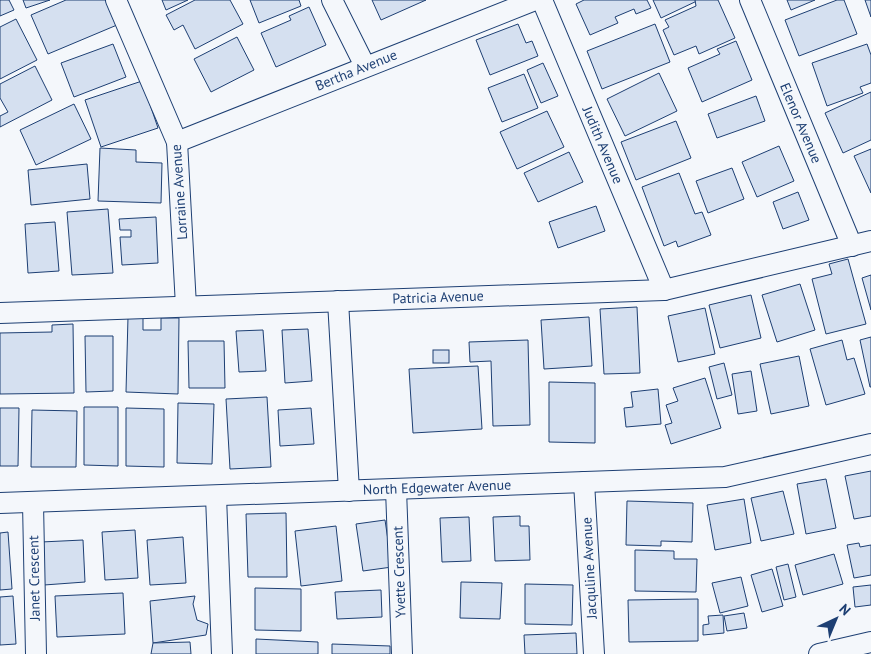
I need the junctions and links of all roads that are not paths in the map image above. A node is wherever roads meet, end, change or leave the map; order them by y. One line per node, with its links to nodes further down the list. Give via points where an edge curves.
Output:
1 (116, 0): 7 (street, Lorraine Avenue)
2 (332, 0): 6 (street)
3 (535, 0): 6 (street, Bertha Avenue)
4 (542, 0): 9 (street, Judith Avenue)
5 (750, 0): 8 (street, Elenor Avenue)
6 (364, 66): 7 (street, Bertha Avenue)
7 (178, 142): 11 (street, Lorraine Avenue)
8 (862, 244): 9 (street, Patricia Avenue)
9 (664, 290): 10 (street, Patricia Avenue)
10 (338, 301): 11 (street, Patricia Avenue); 16 (street)
11 (186, 306): 12 (street, Patricia Avenue)
12 (0, 313)
13 (871, 444): 14 (street, North Edgewater Avenue, via 725,476)
14 (584, 482): 15 (street, North Edgewater Avenue); 24 (street, Jacquline Avenue)
15 (396, 489): 16 (street, North Edgewater Avenue); 23 (street, Yvette Crescent)
16 (349, 491): 17 (street, North Edgewater Avenue)
17 (216, 496): 19 (street, North Edgewater Avenue); 22 (street)
18 (0, 503): 19 (street, North Edgewater Avenue)
19 (33, 503): 21 (street, Janet Crescent)
20 (871, 642): 25 (street)
21 (36, 654)
22 (222, 654)
23 (402, 654)
24 (594, 654)
25 (819, 654)

